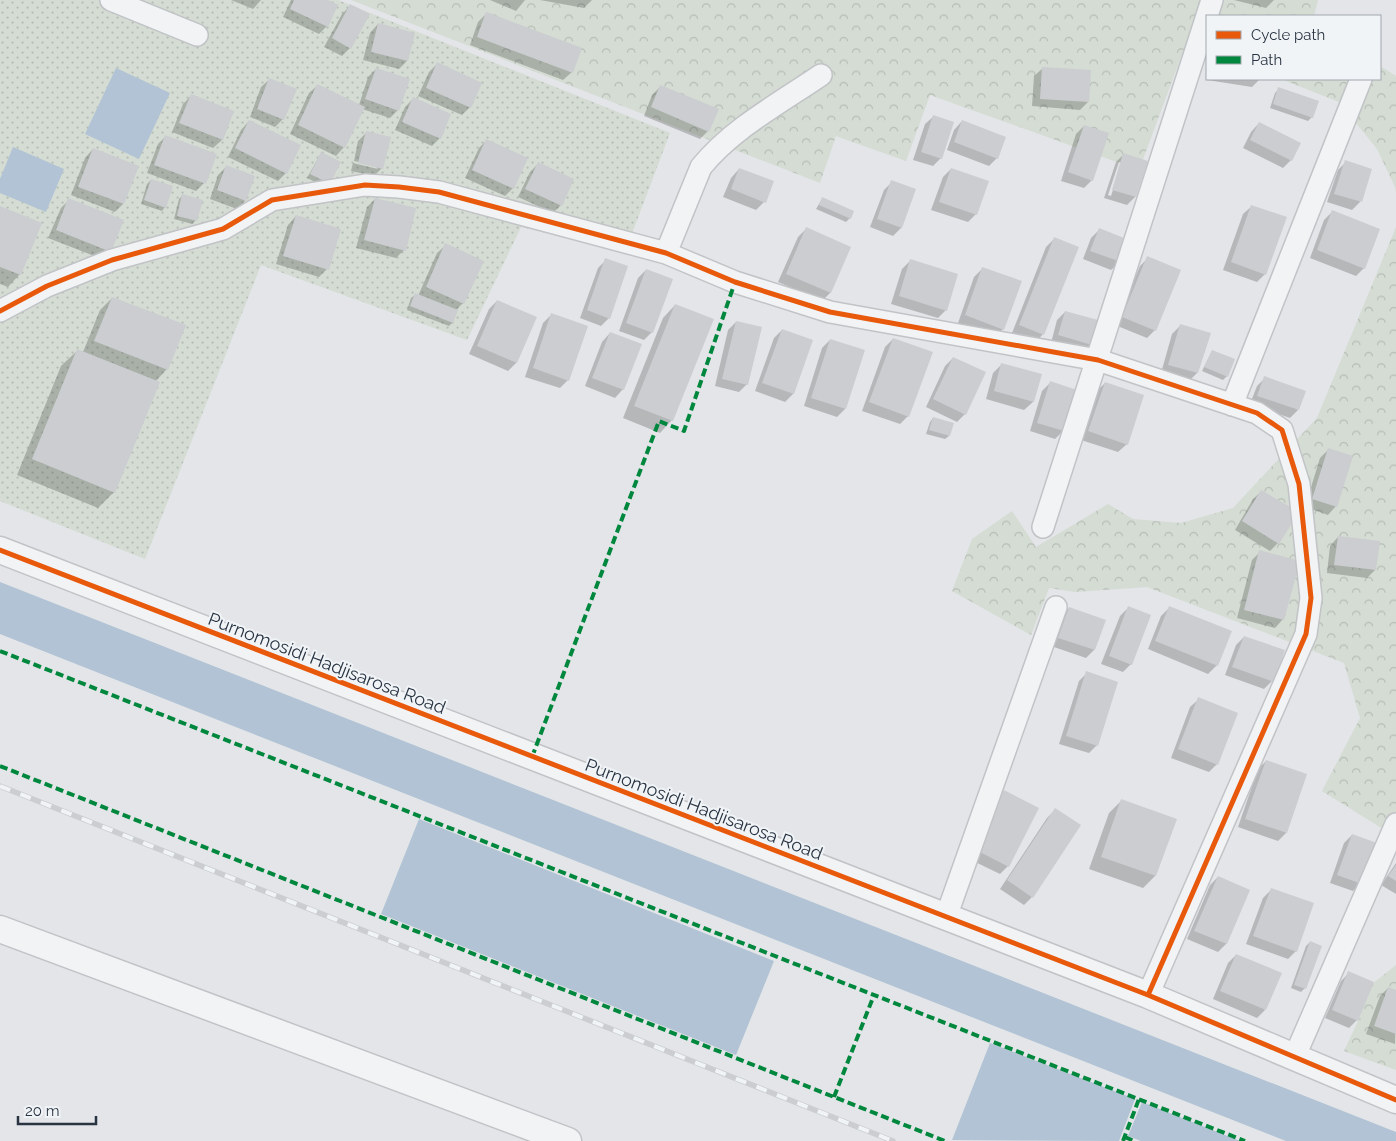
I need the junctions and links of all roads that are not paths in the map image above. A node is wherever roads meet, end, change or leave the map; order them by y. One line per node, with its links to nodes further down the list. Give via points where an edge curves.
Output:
1 (111, 0): 5 (street)
2 (1212, 0): 3 (street)
3 (1207, 15)
4 (1206, 19): 10 (street)
5 (197, 35)
6 (821, 75): 8 (street, via 725,140 710,156 701,167)
7 (1361, 80): 11 (street)
8 (666, 253): 9 (street, via 439,192 365,185 272,200 223,229 112,260 47,286); 10 (street, via 735,282 830,312)
9 (0, 311)
10 (1098, 360): 11 (street); 12 (street)
11 (1232, 405): 18 (street, via 1258,413 1282,430 1299,484 1311,598 1306,634)
12 (1044, 527)
13 (0, 550): 16 (street, Purnomosidi Hadjisarosa Road)
14 (1056, 607): 16 (street)
15 (1396, 824): 19 (street)
16 (946, 917): 18 (street, Purnomosidi Hadjisarosa Road)
17 (0, 929): 21 (street)
18 (1148, 995): 19 (street, Purnomosidi Hadjisarosa Road)
19 (1294, 1058): 20 (street, Purnomosidi Hadjisarosa Road)
20 (1396, 1100)
21 (568, 1141)

